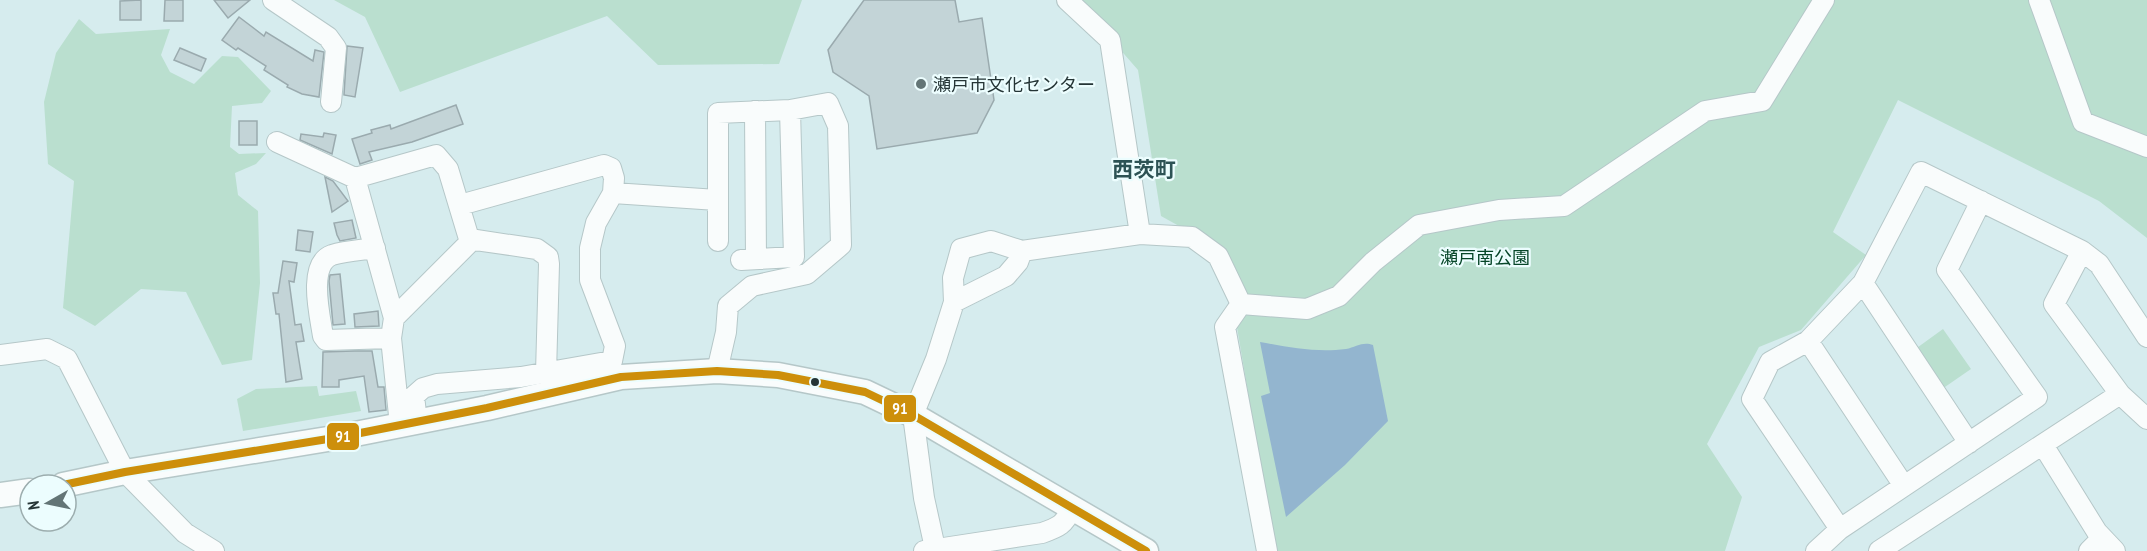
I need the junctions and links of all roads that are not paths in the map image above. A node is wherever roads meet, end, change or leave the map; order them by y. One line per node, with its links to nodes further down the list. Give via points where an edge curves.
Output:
1 (273, 0): 5 (street, via 328,37 336,48)
2 (1067, 0): 15 (street, via 1110,40)
3 (1824, 0): 23 (street, via 1762,100 1705,111 1564,206 1499,210 1419,225 1339,296 1307,309)
4 (2039, 0): 9 (street, via 2083,122)
5 (332, 102)
6 (790, 110): 7 (street); 7 (street, via 794,257 748,259); 29 (street, via 828,103 838,126 841,245 807,274 752,286 728,306)
7 (755, 111): 12 (street, via 718,113)
8 (277, 142): 10 (street)
9 (2147, 147)
10 (355, 178): 14 (street, via 436,155 448,169); 18 (street)
11 (613, 193): 12 (street); 14 (street, via 614,178 604,165); 30 (street, via 596,223 590,248 590,279 615,346 612,361)
12 (717, 200): 16 (street)
13 (1981, 201): 20 (street); 21 (street, via 1921,172); 35 (street, via 1947,270 2037,397)
14 (460, 205): 17 (street)
15 (1140, 234): 19 (street); 23 (street, via 1192,237 1218,256)
16 (718, 241)
17 (470, 242): 24 (street); 30 (street, via 537,249 548,257)
18 (375, 248): 24 (street); 26 (street, via 331,255 324,261 317,278 323,336 326,340)
19 (1022, 251): 22 (street, via 1006,276); 22 (street, via 991,241 961,249 952,278)
20 (2082, 251): 25 (street, via 2099,264); 31 (street, via 2054,304)
21 (1863, 283): 27 (street); 35 (street)
22 (954, 302): 32 (street)
23 (1241, 304): 48 (street, via 1225,327)
24 (394, 318): 26 (street)
25 (2147, 337)
26 (391, 338): 34 (street)
27 (1808, 341): 39 (street); 43 (street, via 1770,362 1752,399)
28 (0, 355): 37 (street, via 47,349 67,359)
29 (717, 371): 32 (main road, via 778,375 866,392); 34 (main road, via 621,377)
30 (546, 373): 34 (street, via 423,388 414,396)
31 (2120, 394): 33 (street); 36 (street)
32 (913, 415): 42 (main road); 45 (street)
33 (2147, 419)
34 (408, 423): 37 (main road)
35 (1969, 442): 39 (street)
36 (2043, 445): 44 (street); 50 (street)
37 (125, 472): 38 (main road); 46 (street, via 185,533)
38 (78, 482)
39 (1904, 486): 43 (street)
40 (18, 493): 41 (main road)
41 (0, 495)
42 (1072, 508): 45 (street, via 1066,521 1042,533); 47 (main road)
43 (1840, 529): 49 (street)
44 (2102, 547)
45 (930, 550)
46 (214, 551)
47 (1146, 551)
48 (1267, 551)
49 (1816, 551)
50 (1880, 551)

